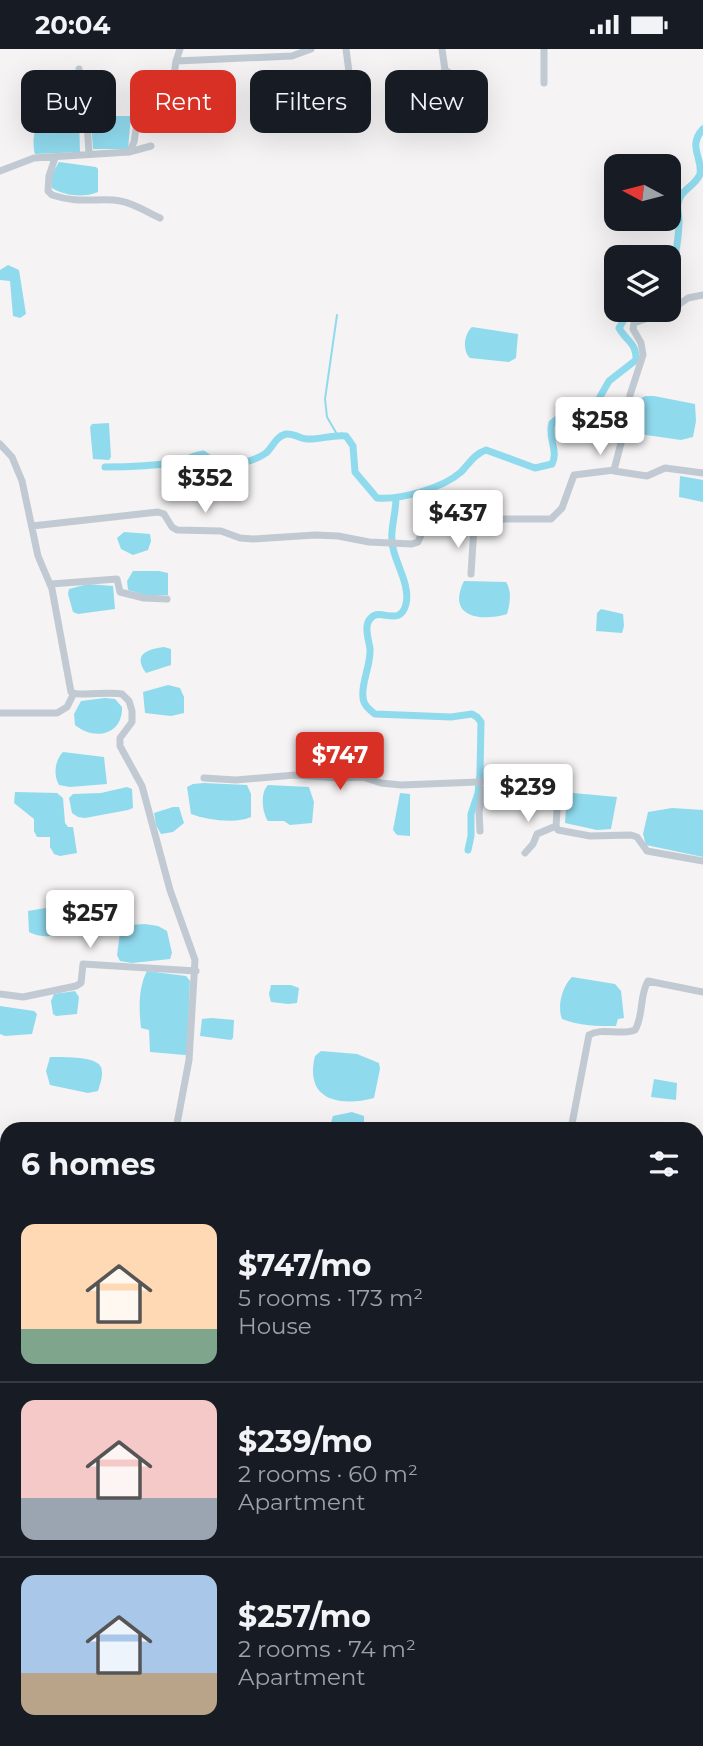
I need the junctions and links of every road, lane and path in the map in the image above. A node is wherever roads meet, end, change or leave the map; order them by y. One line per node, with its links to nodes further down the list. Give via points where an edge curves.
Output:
1 (180, 49): 6 (street)
2 (312, 49): 6 (street, via 292,56)
3 (345, 49): 8 (street)
4 (442, 49): 9 (street)
5 (544, 49): 10 (street)
6 (176, 61): 12 (street, via 169,113 138,116)
7 (79, 69): 13 (street, via 79,107 87,121)
8 (348, 70)
9 (445, 70)
10 (544, 83)
11 (150, 146): 12 (street)
12 (129, 152): 13 (street)
13 (89, 154): 14 (street)
14 (55, 158): 15 (street, via 30,159); 16 (street, via 49,176 52,195 86,202 115,200)
15 (0, 171)
16 (160, 218)
17 (703, 295): 19 (street, via 634,323 643,355)
18 (0, 444): 22 (street, via 17,466)
19 (614, 471): 20 (street, via 646,476 665,468); 23 (street, via 574,475 562,508 551,519 490,520)
20 (703, 473)
21 (460, 502): 24 (street)
22 (32, 526): 24 (street, via 158,512 177,530 221,531 253,539 315,535 398,543 418,542 429,527); 26 (street, via 41,565)
23 (474, 526): 24 (street); 25 (street)
24 (459, 529)
25 (471, 574)
26 (51, 584): 27 (street, via 117,579 120,592); 28 (street)
27 (167, 599)
28 (73, 695): 29 (street, via 61,712); 36 (street, via 112,692 129,701 132,722 120,738 120,746 142,786)
29 (0, 713)
30 (204, 778): 31 (street, via 236,781 287,775 363,777 401,785)
31 (484, 782): 32 (street, via 555,779 559,782); 33 (street)
32 (556, 826): 34 (street, via 537,834); 35 (street, via 590,836 631,835 647,851)
33 (480, 831)
34 (525, 853)
35 (703, 861)
36 (196, 971): 38 (street, via 83,964 81,983 76,986 23,997); 39 (street, via 189,1060)
37 (703, 992): 40 (street, via 648,981 635,1030 589,1035)
38 (0, 994)
39 (177, 1122)
40 (572, 1122)

